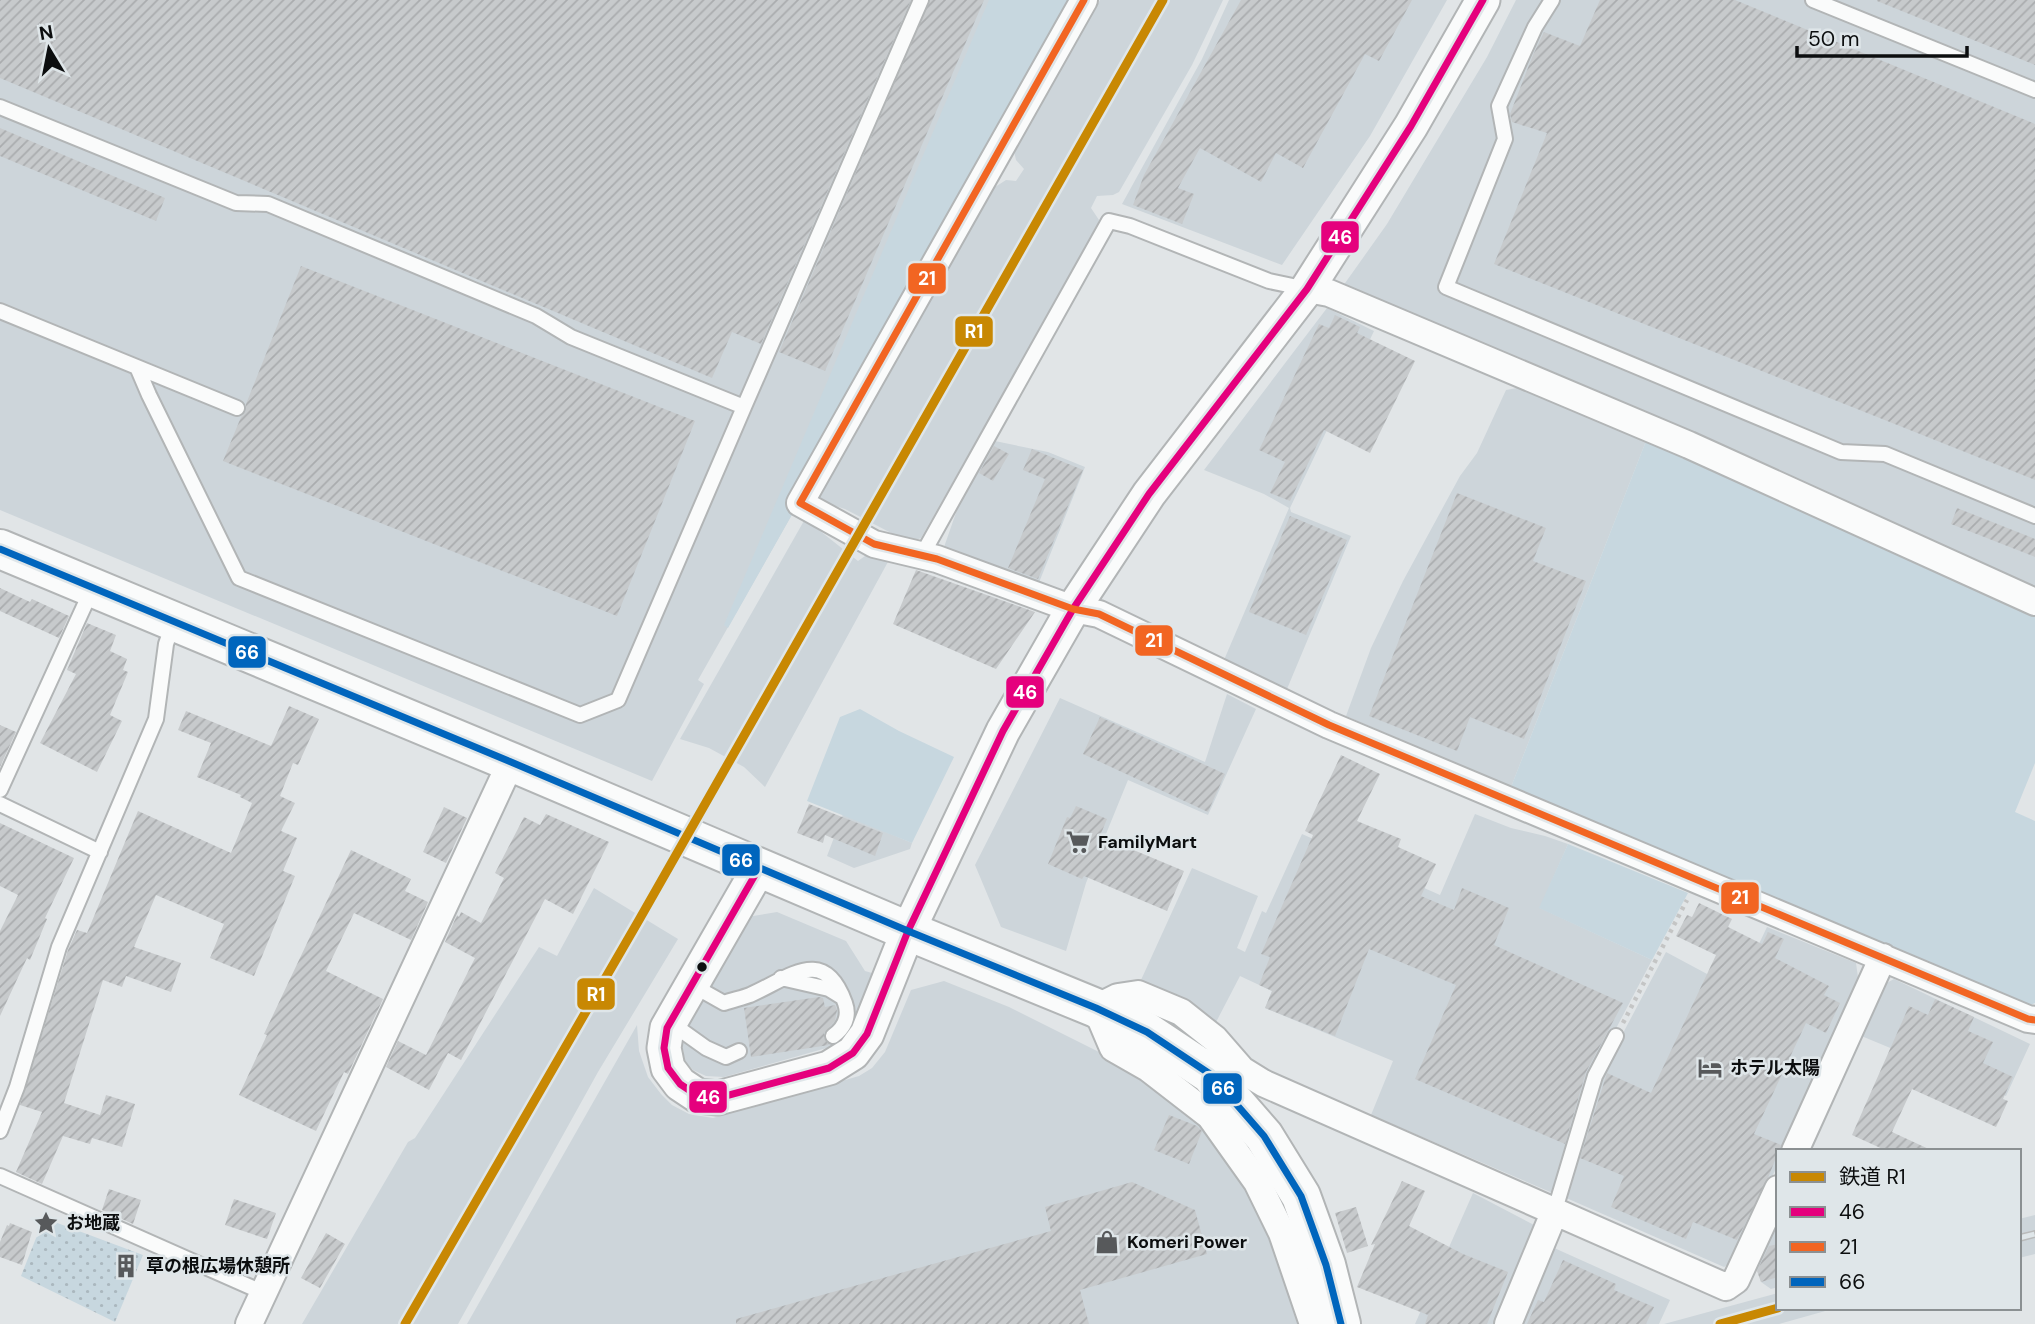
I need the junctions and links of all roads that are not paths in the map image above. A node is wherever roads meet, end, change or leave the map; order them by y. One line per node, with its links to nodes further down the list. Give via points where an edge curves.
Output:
1 (921, 0): 11 (lane)
2 (1084, 0): 15 (street, via 800,503 874,544)
3 (1483, 0): 8 (street, via 1411,126)
4 (1552, 0): 13 (lane, via 1500,106 1505,139 1446,287 1841,452 1885,454)
5 (1813, 0): 6 (lane)
6 (2035, 90)
7 (0, 107): 11 (lane, via 236,203 268,204)
8 (1307, 289): 15 (lane, via 1269,281 1109,221); 17 (street, via 1329,293 1689,445); 18 (street, via 1149,494)
9 (0, 311): 10 (lane)
10 (137, 367): 11 (lane, via 239,578 580,715 618,700); 12 (lane)
11 (744, 407)
12 (237, 408)
13 (2035, 516)
14 (0, 549): 16 (main road)
15 (922, 555): 18 (street)
16 (92, 588): 19 (main road); 21 (lane)
17 (2035, 602)
18 (1073, 609): 25 (street, via 1003,731); 26 (street, via 1099,614 1329,725)
19 (173, 622): 20 (main road); 23 (lane, via 156,719)
20 (511, 762): 24 (main road); 39 (street)
21 (0, 790)
22 (0, 804): 23 (lane)
23 (100, 852): 34 (lane, via 59,947)
24 (759, 868): 25 (main road); 27 (street)
25 (908, 931): 28 (main road); 30 (street, via 867,1034 853,1053 829,1068 718,1098 698,1096 680,1084 668,1068 664,1048)
26 (1883, 957): 29 (street); 35 (street)
27 (692, 985): 30 (street); 31 (lane, via 724,1003 811,968 829,975 847,1006 847,1017)
28 (1096, 1008): 38 (street, via 1138,994 1181,1012 1242,1070 1263,1083); 41 (street, via 1113,1048 1210,1116 1258,1182 1282,1233); 42 (main road, via 1147,1032 1210,1073 1264,1136 1301,1196)
29 (2035, 1020)
30 (671, 1023): 33 (lane, via 726,1057)
31 (833, 1036)
32 (1616, 1036): 38 (lane, via 1595,1076)
33 (739, 1051)
34 (0, 1131)
35 (1796, 1149)
36 (0, 1176): 39 (lane)
37 (1776, 1193): 38 (street, via 1736,1280 1726,1287)
38 (1554, 1213): 43 (street)
39 (264, 1293): 40 (street)
40 (248, 1324)
41 (1313, 1324)
42 (1341, 1324)
43 (1508, 1324)

